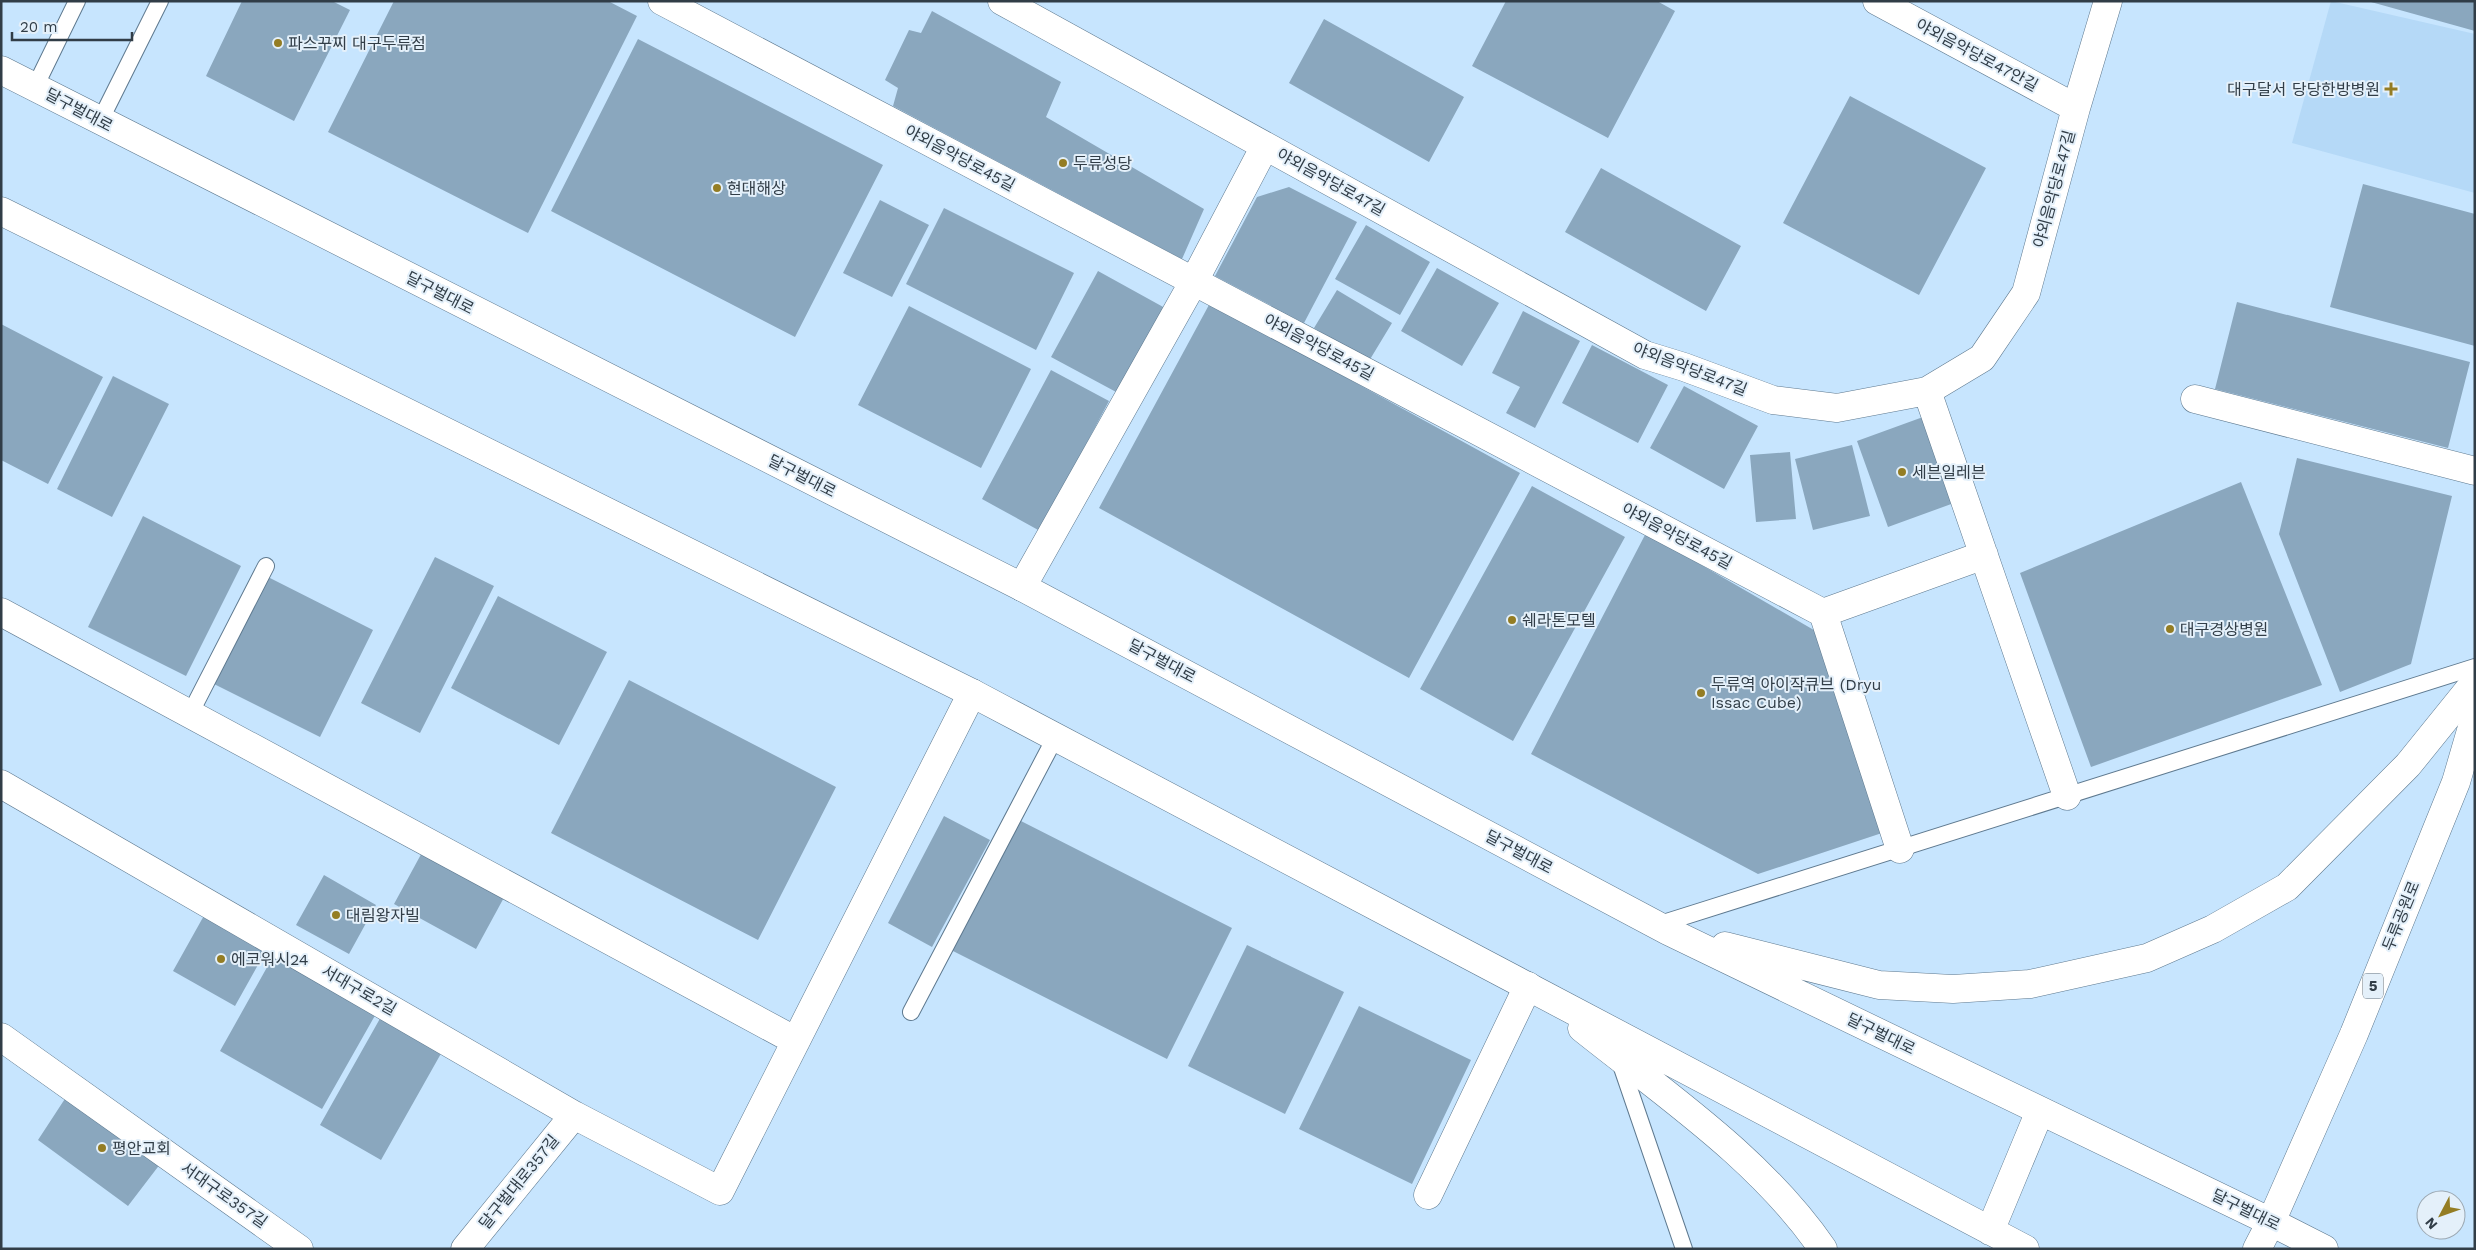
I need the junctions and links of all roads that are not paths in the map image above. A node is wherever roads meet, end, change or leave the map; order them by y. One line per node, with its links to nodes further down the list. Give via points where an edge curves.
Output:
1 (77, 1): 9 (lane)
2 (160, 1): 11 (lane)
3 (662, 1): 14 (street, 야외음악당로45길)
4 (1002, 1): 7 (street, 야외음악당로47길)
5 (1877, 1): 10 (street, 야외음악당로47안길)
6 (2108, 1): 10 (street, 야외음악당로47길)
7 (1034, 9): 12 (street, 야외음악당로47길)
8 (1, 70): 9 (street, 달구벌대로)
9 (35, 87): 11 (street, 달구벌대로)
10 (2076, 108): 15 (street, 야외음악당로47길, via 2026,293 1982,358)
11 (100, 121): 20 (street, 달구벌대로)
12 (1266, 146): 14 (street); 15 (street, 야외음악당로47길, via 1645,355 1773,400 1800,404 1837,408)
13 (1, 212): 25 (street)
14 (1194, 281): 20 (street); 22 (street, 야외음악당로45길)
15 (1927, 391): 18 (street)
16 (2195, 398): 17 (street)
17 (2475, 471)
18 (1984, 555): 22 (street); 30 (street)
19 (266, 566): 26 (lane)
20 (1022, 587): 32 (street, 달구벌대로)
21 (1, 612): 26 (street)
22 (1824, 614): 31 (street)
23 (2475, 667): 30 (lane)
24 (2475, 682): 32 (street, via 2408,765 2287,887 2213,929 2147,958 2030,984 1944,988 1879,985)
25 (972, 693): 28 (street); 36 (street)
26 (190, 714): 36 (street)
27 (2475, 717): 41 (street, 두류공원로 / 5, via 2442,818 2354,1034)
28 (1056, 736): 33 (street); 34 (lane)
29 (1, 784): 39 (street, 서대구로2길)
30 (2068, 796): 31 (lane)
31 (1900, 849): 32 (lane)
32 (1663, 928): 38 (street, 달구벌대로)
33 (1528, 986): 37 (street); 40 (street); 42 (street)
34 (911, 1012)
35 (1, 1037): 43 (street, 서대구로357길)
36 (796, 1041): 39 (street, 서대구로2길, via 720,1192)
37 (1619, 1057): 45 (lane); 46 (street, via 1767,1179)
38 (2040, 1110): 41 (street, 달구벌대로); 42 (street)
39 (574, 1115): 44 (street, 달구벌대로357길)
40 (1428, 1195)
41 (2271, 1222): 48 (street, 두류공원로 / 5); 49 (street, 달구벌대로)
42 (1990, 1232): 47 (street)
43 (299, 1249)
44 (465, 1249)
45 (1684, 1249)
46 (1823, 1249)
47 (2025, 1249)
48 (2257, 1249)
49 (2324, 1249)

